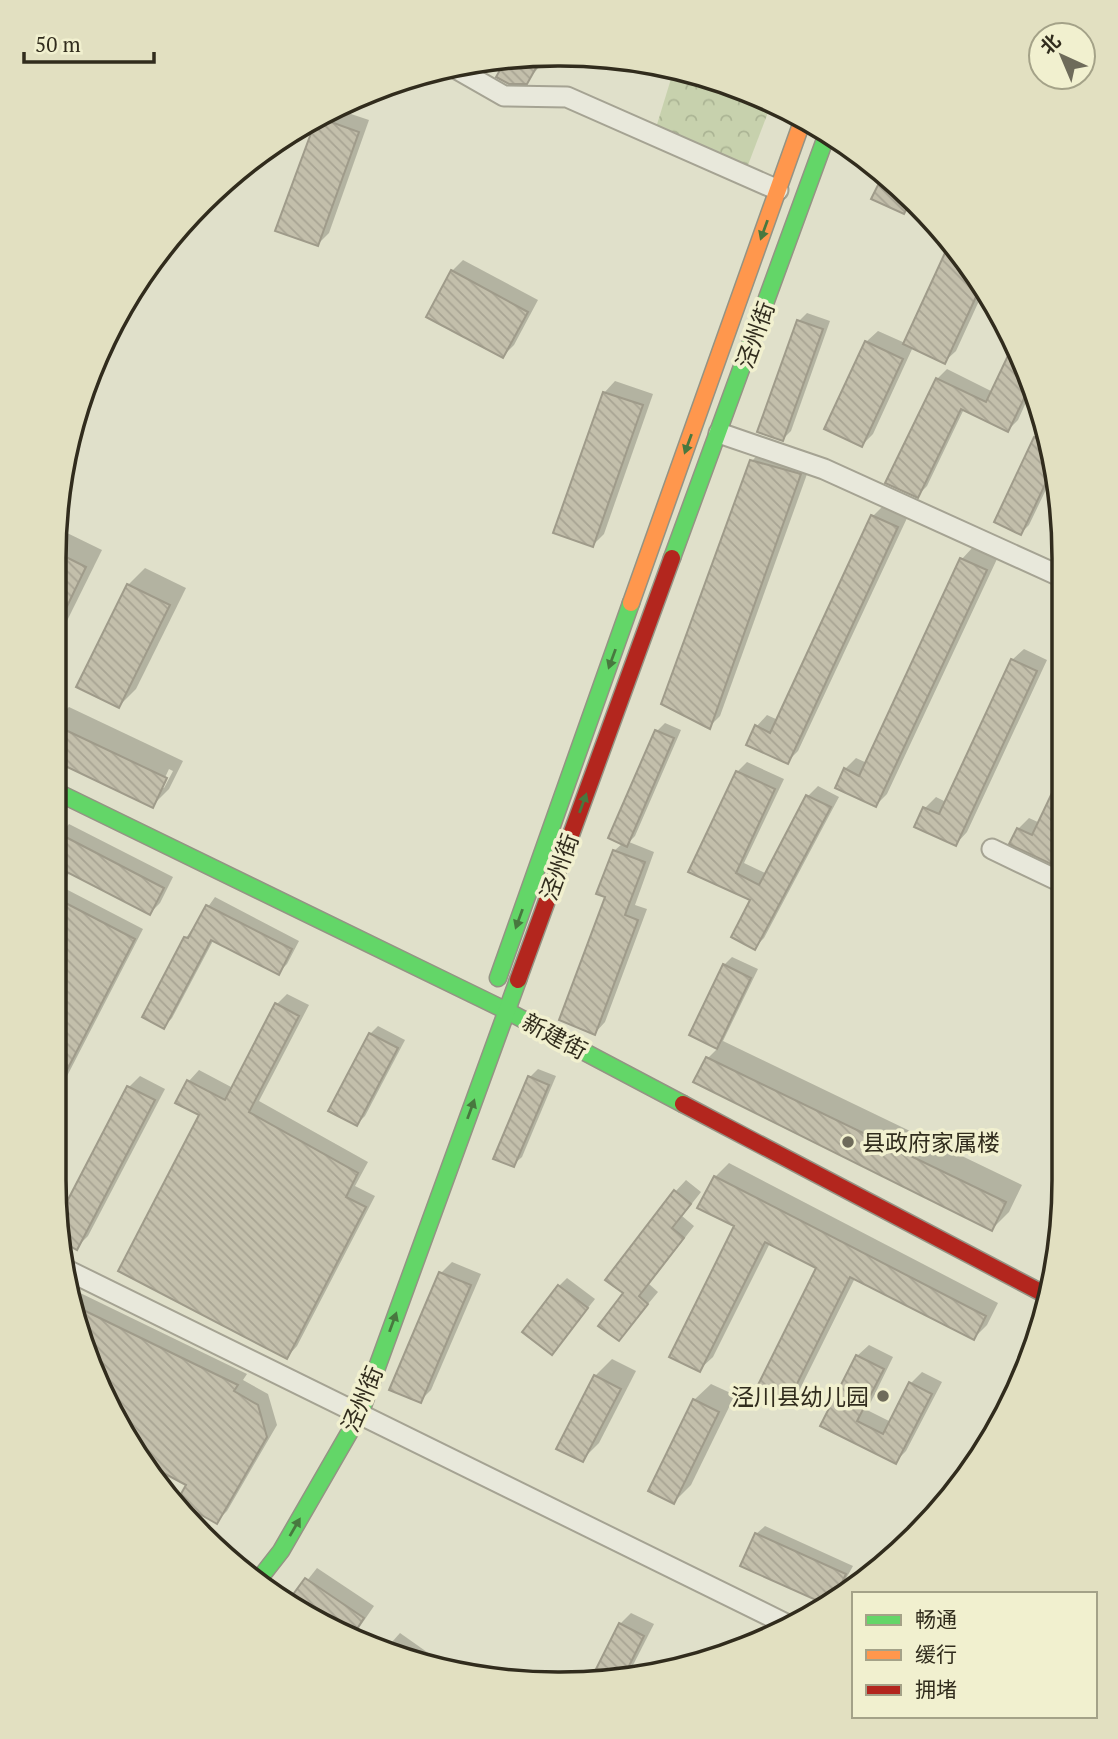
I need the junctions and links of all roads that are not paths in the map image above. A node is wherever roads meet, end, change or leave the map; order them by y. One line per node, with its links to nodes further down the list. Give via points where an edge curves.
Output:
1 (467, 75): 4 (street, via 504,96 567,97)
2 (799, 129): 4 (main road, 泾州街)
3 (823, 144): 5 (main road, 泾州街)
4 (778, 190): 10 (main road, 泾州街, one-way to 10)
5 (719, 433): 6 (street, via 824,469); 11 (main road, 泾州街, one-way to 5)
6 (1052, 572)
7 (66, 797): 10 (main road, 新建街)
8 (992, 849): 9 (street)
9 (1052, 878)
10 (487, 1011): 11 (main road, 新建街)
11 (507, 1011): 13 (main road, 新建街); 14 (main road, 泾州街, one-way to 11)
12 (76, 1274): 14 (street)
13 (1039, 1291)
14 (346, 1408): 15 (main road, 泾州街, one-way to 14, via 281,1550); 16 (street)
15 (263, 1574)
16 (779, 1621)

